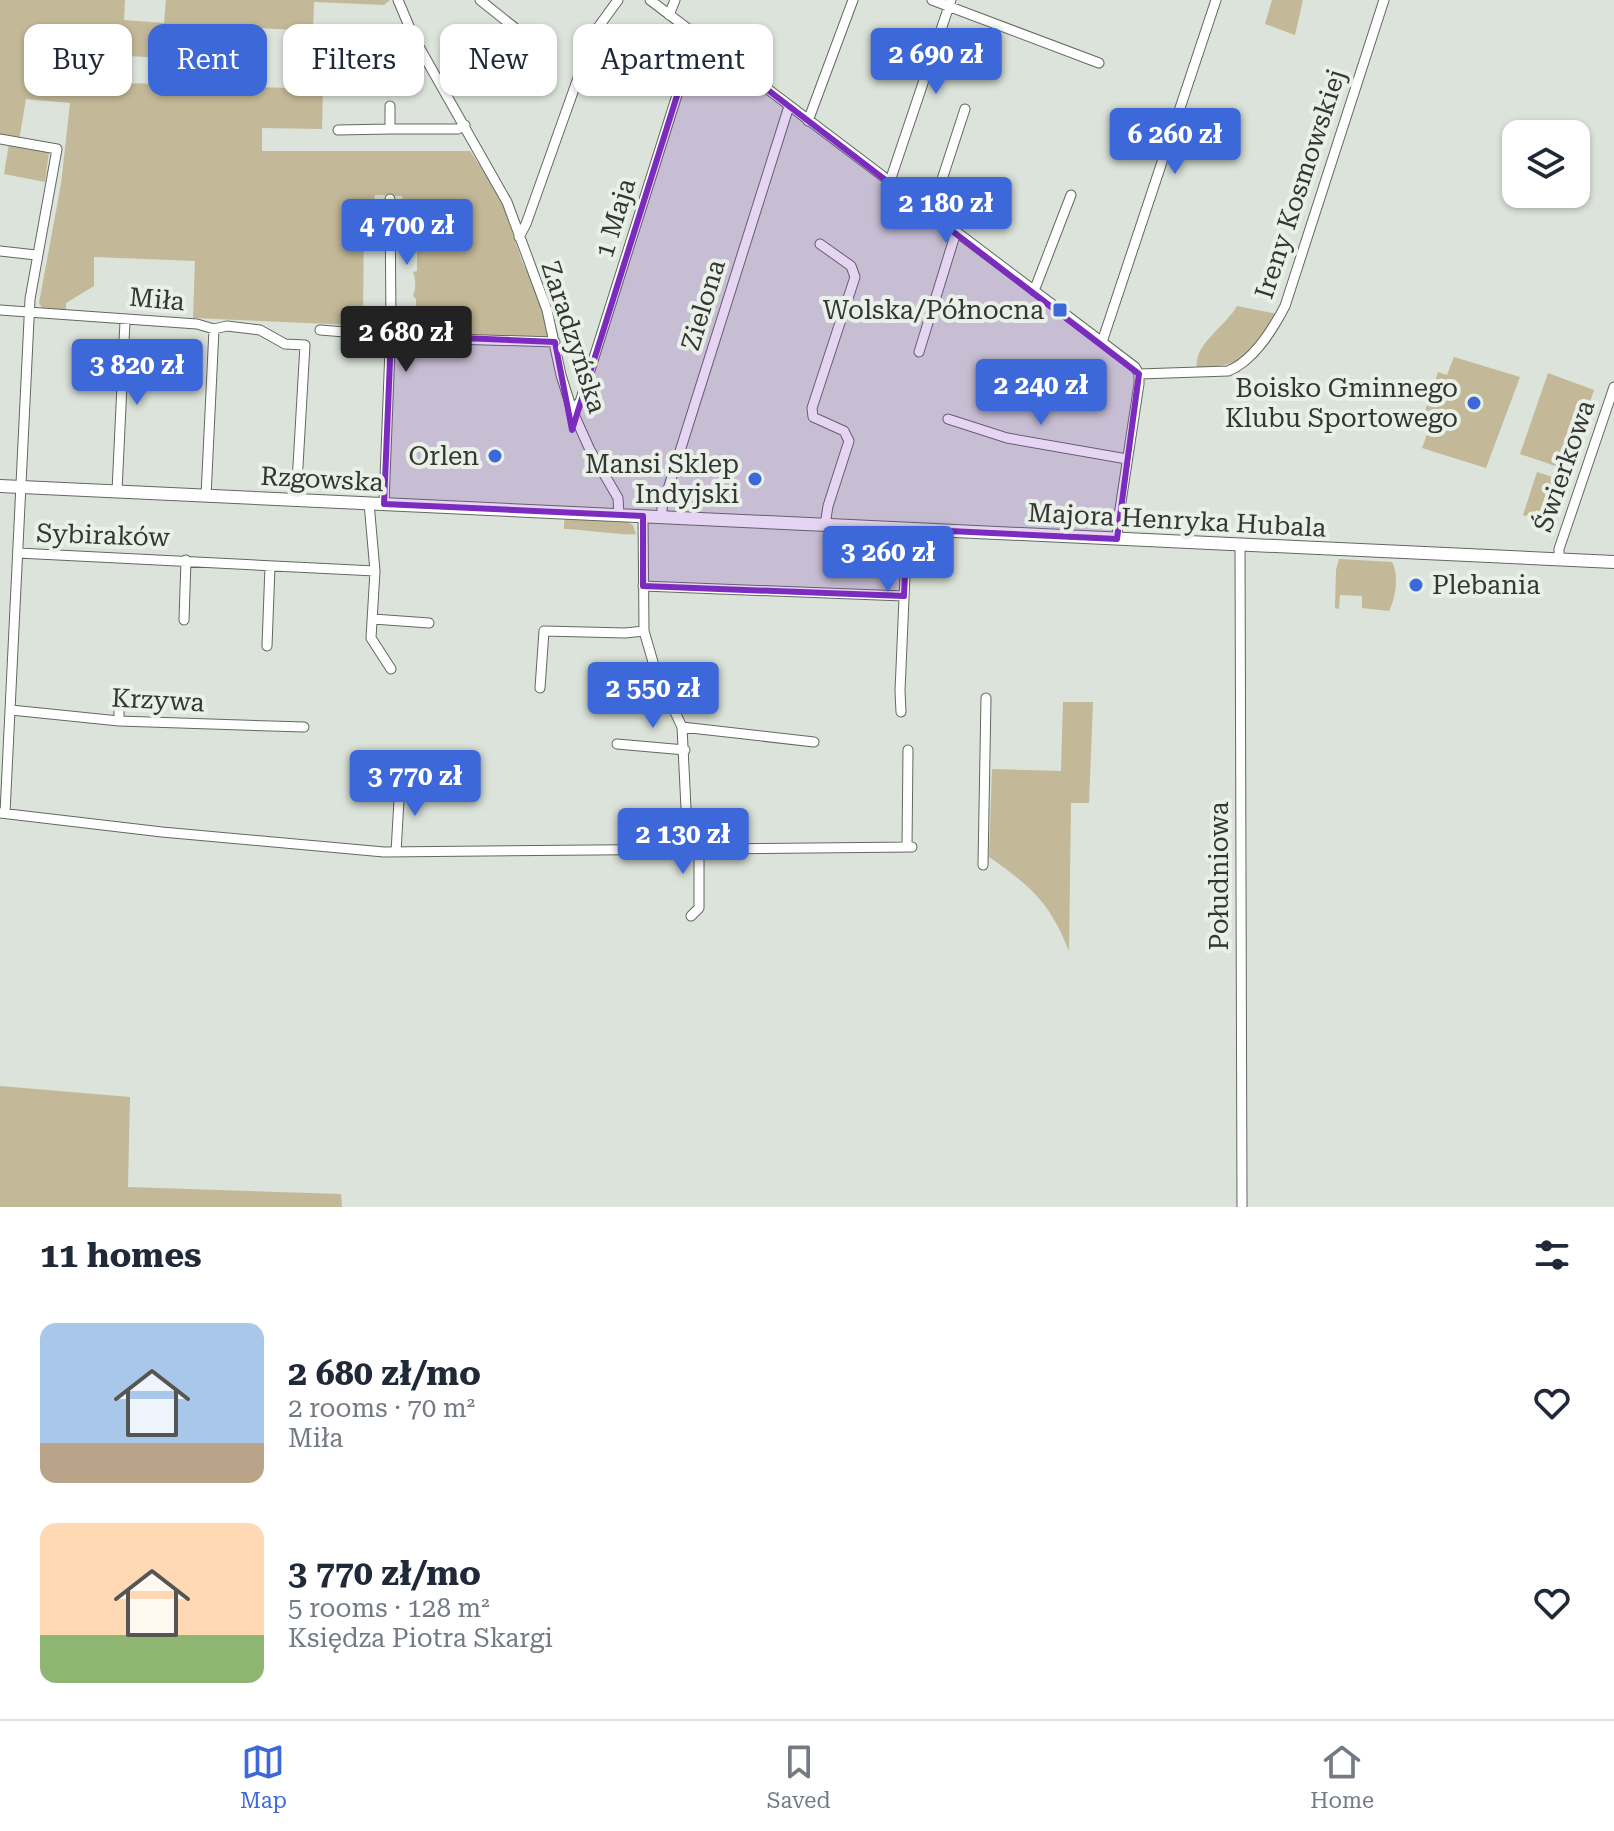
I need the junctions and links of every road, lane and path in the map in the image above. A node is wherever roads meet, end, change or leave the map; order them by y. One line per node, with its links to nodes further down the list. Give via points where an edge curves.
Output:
1 (398, 0): 21 (street, Zaradzyńska)
2 (480, 0): 12 (street)
3 (618, 0): 30 (street, via 594,33)
4 (650, 0): 11 (street)
5 (675, 0): 11 (street)
6 (853, 0): 20 (street)
7 (932, 0): 10 (street)
8 (1216, 0): 42 (street)
9 (1384, 0): 44 (street, Ireny Kosmowskiej, via 1285,306 1274,325 1252,355 1228,371)
10 (950, 3): 14 (street); 25 (street)
11 (669, 15): 13 (street)
12 (510, 24)
13 (681, 24)
14 (1099, 63)
15 (773, 94): 18 (street)
16 (677, 96): 46 (street, 1 Maja, via 580,402)
17 (390, 106): 22 (street)
18 (789, 106): 20 (street); 58 (street, Zielona)
19 (965, 109): 28 (street)
20 (808, 121): 25 (street)
21 (465, 125): 22 (street); 30 (street, Zaradzyńska, via 507,202)
22 (390, 129): 23 (street)
23 (338, 130)
24 (0, 139): 33 (street, via 57,149)
25 (890, 181): 28 (street)
26 (1071, 195): 34 (street)
27 (390, 199): 40 (street)
28 (931, 213): 29 (street)
29 (956, 232): 34 (street); 43 (street)
30 (519, 237): 41 (street, Zaradzyńska)
31 (820, 244): 59 (street, via 848,264 855,277 811,413 844,431 849,441)
32 (0, 251): 33 (street)
33 (36, 255): 36 (street)
34 (1034, 291): 42 (street)
35 (0, 310): 36 (street, Miła)
36 (30, 312): 37 (street, Miła); 50 (street)
37 (125, 321): 38 (street, Miła); 51 (street)
38 (214, 329): 52 (street); 53 (street, Miła, via 260,330 285,344 305,345)
39 (320, 330): 40 (street)
40 (391, 335): 41 (street); 55 (street)
41 (555, 342): 46 (street, Zaradzyńska)
42 (1102, 342): 44 (street)
43 (919, 352)
44 (1139, 374): 48 (street)
45 (1614, 387): 65 (street, Świerkowa)
46 (572, 410): 56 (street, Zaradzyńska, via 618,498)
47 (948, 419): 48 (street, via 1007,438)
48 (1127, 459): 61 (street)
49 (0, 486): 50 (main road, Rzgowska)
50 (22, 487): 51 (main road, Rzgowska); 63 (street)
51 (117, 491): 52 (main road, Rzgowska)
52 (206, 496): 53 (main road, Rzgowska)
53 (296, 500): 54 (main road, Rzgowska)
54 (369, 503): 55 (main road, Rzgowska); 68 (street)
55 (384, 504): 56 (main road, Rzgowska)
56 (619, 515): 57 (main road, Rzgowska)
57 (643, 516): 58 (main road, Majora Henryka Hubala); 69 (street)
58 (662, 517): 59 (main road, Majora Henryka Hubala)
59 (825, 525): 60 (main road, Majora Henryka Hubala)
60 (907, 529): 61 (main road, Majora Henryka Hubala); 70 (street)
61 (1117, 539): 62 (main road, Majora Henryka Hubala)
62 (1240, 545): 65 (main road, Majora Henryka Hubala); 95 (street, Południowa)
63 (18, 553): 64 (street, Sybiraków); 80 (street)
64 (186, 560): 67 (street, Sybiraków); 72 (street, Sybiraków)
65 (1559, 560): 66 (main road, Majora Henryka Hubala)
66 (1614, 562)
67 (270, 566): 68 (street, Sybiraków); 75 (street)
68 (375, 571): 71 (street)
69 (643, 586): 70 (street); 74 (street)
70 (904, 596): 81 (street)
71 (373, 619): 73 (street); 76 (street, via 371,638)
72 (184, 620)
73 (429, 623)
74 (644, 631): 77 (street, via 544,631); 84 (street)
75 (267, 646)
76 (391, 669)
77 (540, 688)
78 (119, 692): 82 (street)
79 (986, 698): 93 (street)
80 (11, 710): 82 (street, Krzywa); 90 (street)
81 (901, 712)
82 (119, 721): 83 (street, Krzywa)
83 (304, 727)
84 (682, 727): 85 (street); 87 (street)
85 (814, 742)
86 (617, 744): 87 (street)
87 (685, 750): 91 (street)
88 (908, 750): 91 (street, via 910,847)
89 (400, 783): 92 (street)
90 (3, 813): 92 (street)
91 (694, 849): 92 (street); 94 (street, via 699,908)
92 (396, 852)
93 (983, 865)
94 (691, 916)
95 (1242, 1207)

